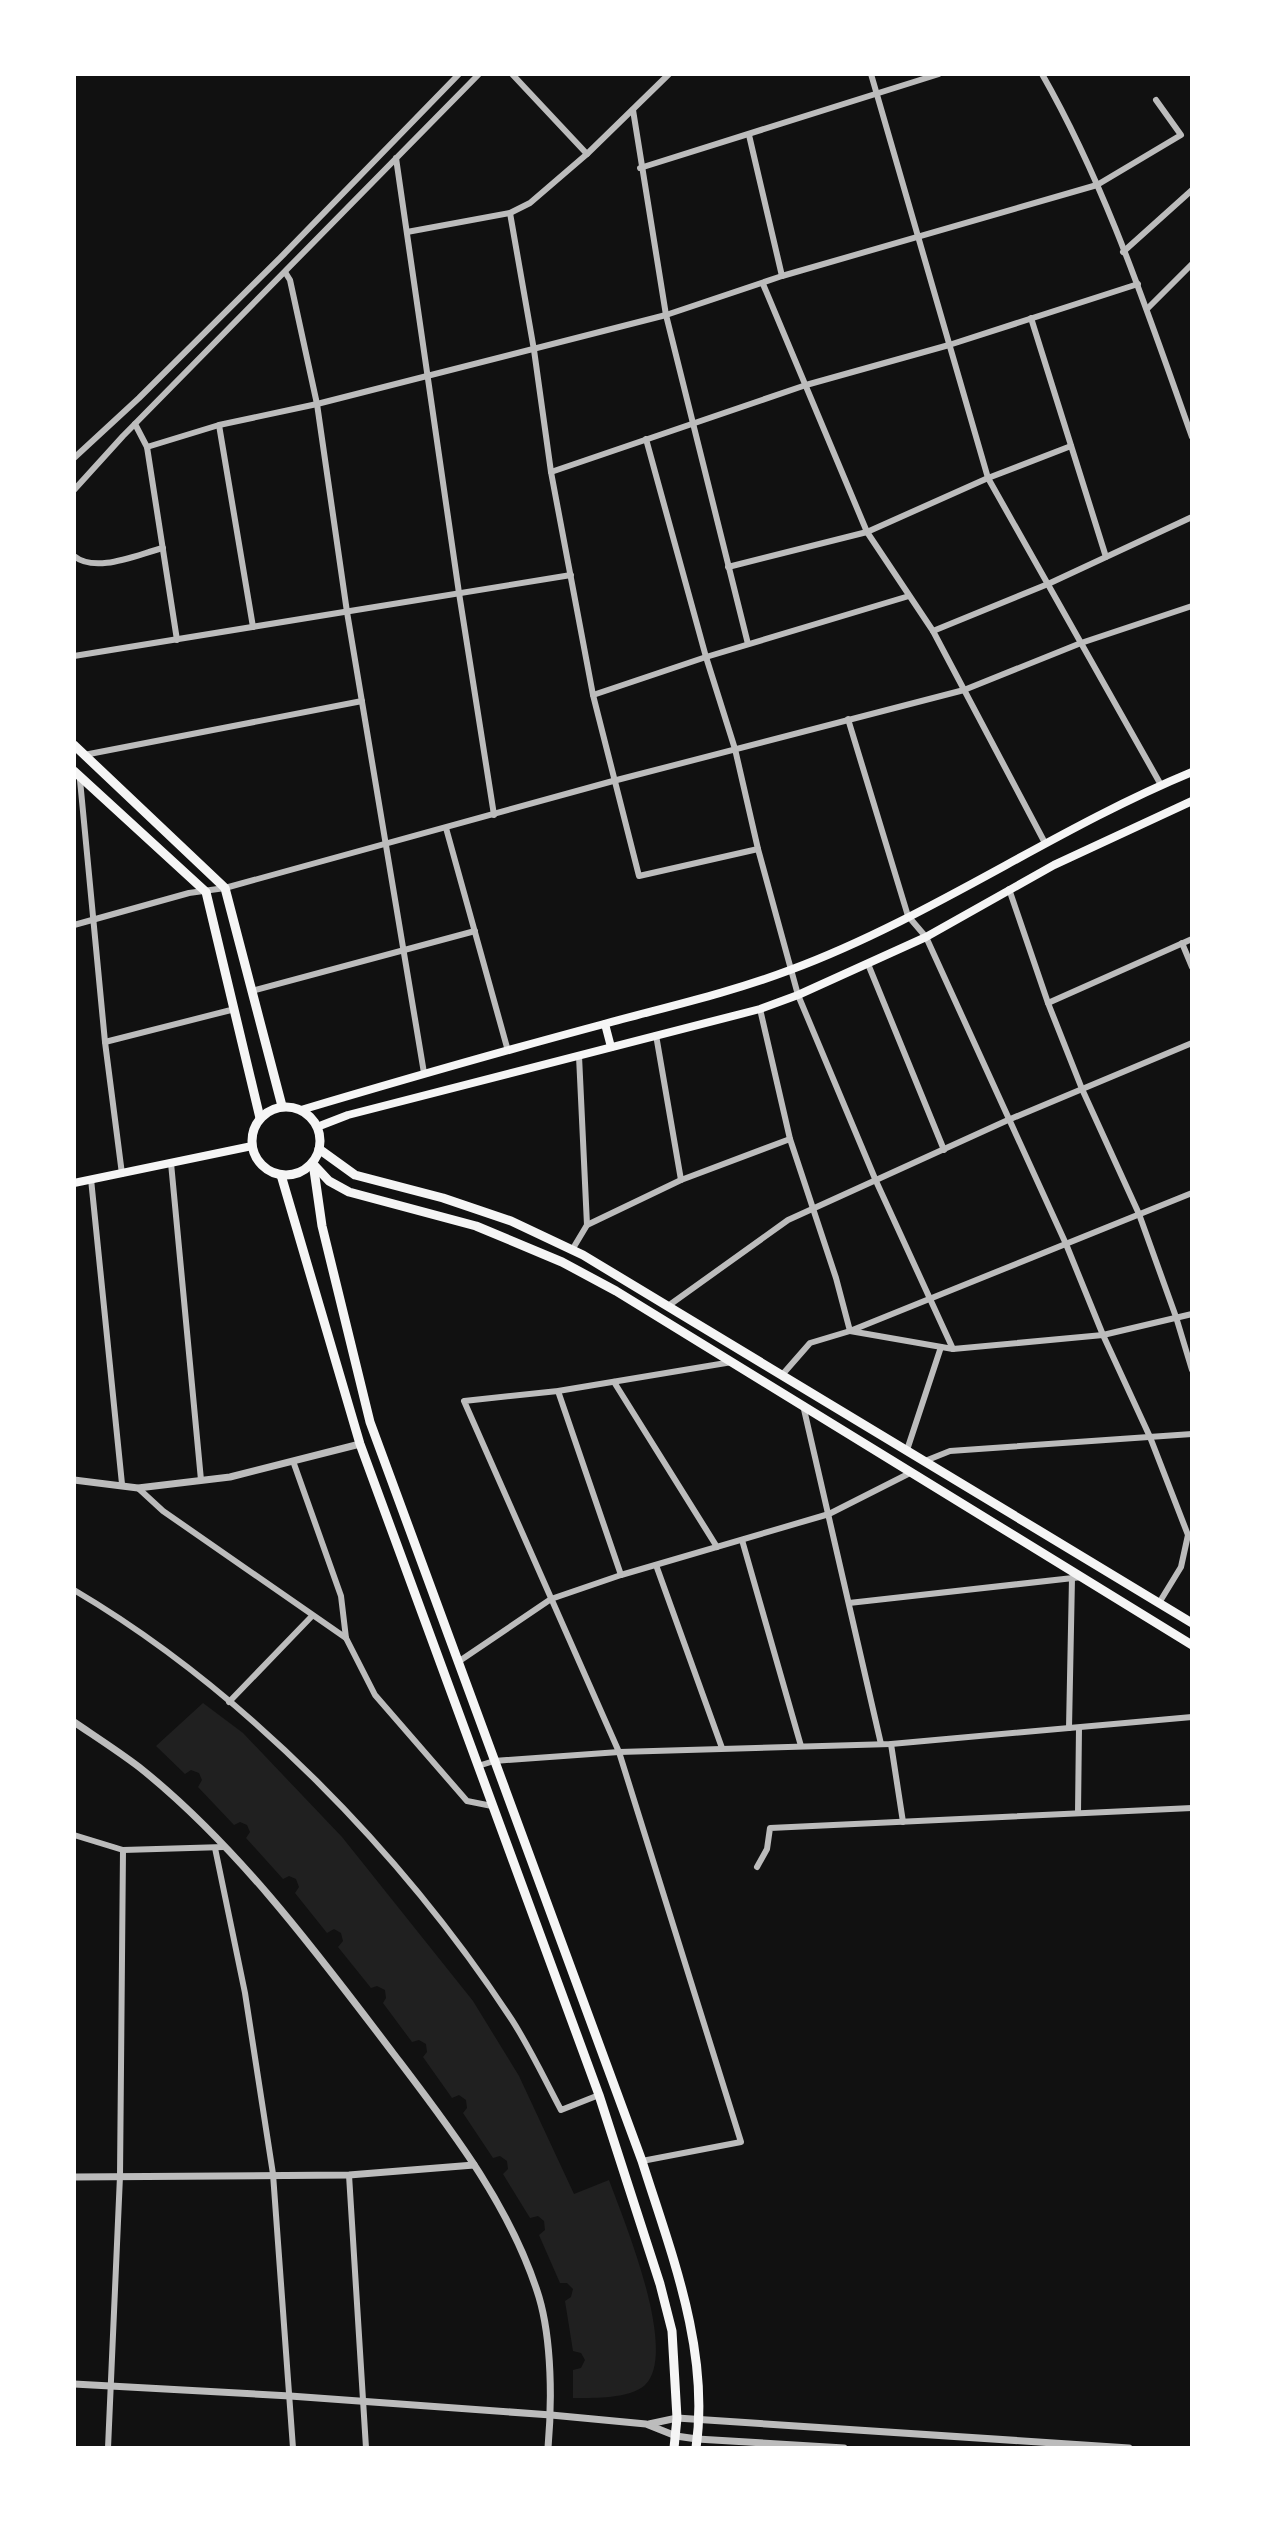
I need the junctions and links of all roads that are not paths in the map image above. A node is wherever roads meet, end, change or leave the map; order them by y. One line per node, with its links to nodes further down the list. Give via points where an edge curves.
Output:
1 (459, 74): 41 (street)
2 (479, 74): 13 (street)
3 (512, 74): 12 (street)
4 (669, 74): 10 (street)
5 (871, 74): 8 (street)
6 (939, 74): 8 (street)
7 (1042, 74): 15 (street)
8 (875, 94): 11 (street); 19 (street)
9 (1156, 100): 15 (street, via 1181,135)
10 (633, 110): 12 (street); 14 (street)
11 (749, 135): 14 (street); 23 (street)
12 (587, 154): 17 (street, via 530,203)
13 (396, 158): 18 (street); 22 (street)
14 (640, 168): 27 (street)
15 (1097, 185): 19 (street); 20 (street)
16 (1192, 190): 20 (street)
17 (510, 213): 18 (street); 30 (street)
18 (407, 232): 31 (street)
19 (917, 237): 23 (street); 29 (street)
20 (1123, 252): 25 (street)
21 (1192, 264): 26 (street)
22 (285, 272): 33 (street); 34 (street)
23 (782, 276): 24 (street)
24 (763, 284): 27 (street); 32 (street)
25 (1138, 284): 26 (street); 28 (street)
26 (1147, 309): 37 (street)
27 (666, 315): 30 (street); 35 (street)
28 (1031, 318): 29 (street); 39 (street)
29 (949, 345): 32 (street); 43 (street)
30 (534, 350): 31 (street); 42 (street)
31 (427, 376): 33 (street); 53 (street)
32 (806, 385): 35 (street); 46 (street)
33 (317, 404): 36 (street); 56 (street)
34 (135, 424): 40 (street); 44 (street)
35 (692, 424): 38 (street); 50 (street)
36 (219, 425): 40 (street); 57 (street)
37 (1192, 437)
38 (646, 439): 42 (street); 63 (street)
39 (1071, 446): 43 (street); 49 (street)
40 (147, 447): 47 (street)
41 (74, 458)
42 (551, 472): 51 (street)
43 (988, 478): 46 (street); 52 (street)
44 (74, 490)
45 (1192, 517): 49 (street)
46 (867, 532): 50 (street); 54 (street)
47 (163, 548): 48 (street, via 105,563); 59 (street)
48 (74, 556)
49 (1106, 557): 52 (street)
50 (728, 567): 61 (street)
51 (571, 575): 53 (street); 65 (street)
52 (1048, 584): 58 (street); 60 (street)
53 (459, 593): 56 (street); 76 (street)
54 (909, 596): 58 (street); 61 (street)
55 (1192, 606): 60 (street)
56 (347, 612): 57 (street); 66 (street)
57 (253, 627): 59 (street)
58 (933, 631): 64 (street)
59 (177, 640): 62 (street)
60 (1081, 643): 64 (street); 74 (street)
61 (748, 644): 63 (street)
62 (74, 656)
63 (706, 657): 65 (street); 69 (street)
64 (964, 690): 67 (street); 78 (street)
65 (593, 695): 73 (street)
66 (362, 701): 70 (street); 79 (street)
67 (848, 719): 69 (street); 84 (street)
68 (74, 745): 70 (main road)
69 (735, 749): 73 (street); 80 (street)
70 (84, 755): 81 (main road)
71 (1192, 772): 74 (main road)
72 (76, 773): 83 (main road); 85 (street, via 83,786)
73 (613, 781): 76 (street); 80 (street, via 639,876)
74 (1161, 785): 78 (main road)
75 (1192, 801): 82 (main road)
76 (494, 815): 77 (street)
77 (446, 828): 79 (street); 87 (street)
78 (1045, 843): 84 (main road)
79 (386, 845): 81 (street); 91 (street)
80 (758, 849): 94 (street)
81 (225, 888): 83 (street); 95 (main road)
82 (1009, 889): 88 (main road); 97 (street)
83 (206, 892): 85 (street); 98 (main road)
84 (908, 916): 88 (street); 94 (main road)
85 (93, 919): 86 (street); 102 (street)
86 (74, 925)
87 (475, 931): 91 (street); 105 (street)
88 (926, 937): 92 (main road); 112 (street)
89 (1192, 939): 90 (street)
90 (1182, 943): 93 (street); 97 (street)
91 (404, 951): 95 (street); 107 (street)
92 (868, 964): 96 (main road); 117 (street)
93 (1192, 967)
94 (791, 970): 96 (street); 100 (main road)
95 (252, 991): 109 (main road)
96 (798, 995): 99 (main road); 124 (street)
97 (1048, 1003): 108 (street)
98 (235, 1009): 102 (street); 111 (main road)
99 (760, 1009): 101 (main road); 114 (street)
100 (605, 1024): 104 (main road); 105 (main road)
101 (656, 1035): 104 (main road); 123 (street)
102 (105, 1042): 120 (street)
103 (1192, 1043): 108 (street)
104 (611, 1047): 106 (main road)
105 (508, 1051): 107 (main road)
106 (579, 1056): 113 (main road); 129 (street)
107 (424, 1073): 110 (main road)
108 (1082, 1089): 112 (street); 128 (street)
109 (282, 1106): 110 (main road); 111 (main road)
110 (301, 1110): 113 (main road)
111 (260, 1118): 115 (main road)
112 (1008, 1120): 117 (street); 130 (street)
113 (317, 1127): 116 (main road)
114 (790, 1139): 123 (street); 127 (street)
115 (252, 1146): 118 (main road); 121 (main road, via 262,1165)
116 (319, 1149): 119 (main road); 131 (main road, via 355,1175 511,1221)
117 (944, 1150): 124 (street)
118 (171, 1163): 120 (main road); 154 (street)
119 (313, 1163): 121 (main road); 140 (main road, via 349,1192 476,1226 562,1262); 171 (main road, via 322,1226 370,1422)
120 (122, 1174): 122 (main road)
121 (281, 1175): 148 (main road)
122 (91, 1179): 125 (main road); 155 (street)
123 (681, 1180): 129 (street)
124 (876, 1181): 127 (street); 132 (street)
125 (74, 1183)
126 (1192, 1193): 128 (street)
127 (812, 1209): 133 (street, via 788,1220); 136 (street)
128 (1139, 1214): 130 (street); 135 (street)
129 (587, 1225): 131 (street)
130 (1066, 1244): 132 (street); 137 (street)
131 (572, 1250): 133 (main road)
132 (929, 1300): 136 (street); 139 (street)
133 (668, 1306): 142 (main road)
134 (1192, 1314): 135 (street)
135 (1176, 1317): 137 (street); 141 (street)
136 (850, 1331): 138 (street); 142 (street, via 810,1343)
137 (1103, 1335): 139 (street); 147 (street)
138 (941, 1347): 139 (street); 149 (street)
139 (953, 1349)
140 (732, 1362): 143 (street); 145 (main road)
141 (1192, 1370)
142 (782, 1375): 149 (main road)
143 (614, 1382): 144 (street); 159 (street)
144 (558, 1391): 161 (street); 164 (street, via 464,1401)
145 (803, 1405): 152 (main road); 157 (street)
146 (1192, 1434): 147 (street)
147 (1150, 1437): 151 (street, via 950,1451); 166 (street, via 1188,1535 1181,1567)
148 (360, 1444): 150 (street); 183 (main road)
149 (907, 1450): 151 (main road)
150 (293, 1461): 154 (street); 169 (street, via 341,1596)
151 (925, 1461): 166 (main road)
152 (912, 1472): 157 (street); 162 (main road)
153 (74, 1480): 155 (street)
154 (201, 1480): 156 (street)
155 (122, 1484): 156 (street)
156 (138, 1488): 167 (street)
157 (829, 1514): 158 (street); 165 (street)
158 (742, 1540): 159 (street); 179 (street)
159 (717, 1547): 160 (street)
160 (656, 1565): 161 (street); 180 (street)
161 (621, 1575): 164 (street)
162 (1077, 1578): 165 (street); 170 (main road); 175 (street)
163 (74, 1590): 172 (street, via 125,1620)
164 (551, 1599): 171 (street); 181 (street)
165 (849, 1603): 177 (street)
166 (1159, 1603): 168 (main road)
167 (312, 1616): 169 (street); 172 (street)
168 (1192, 1623)
169 (346, 1638): 184 (street, via 375,1695 395,1719 467,1801)
170 (1192, 1645)
171 (458, 1662): 182 (main road)
172 (229, 1702): 192 (street, via 334,1796 434,1911 513,2021 561,2110)
173 (1192, 1717): 176 (street)
174 (74, 1722): 189 (street, via 138,1767)
175 (1069, 1728): 176 (street); 178 (street)
176 (1079, 1728): 186 (street)
177 (881, 1744): 178 (street); 179 (street)
178 (891, 1744): 187 (street)
179 (801, 1746): 180 (street)
180 (722, 1748): 181 (street)
181 (619, 1752): 182 (street); 193 (street, via 741,2142)
182 (494, 1761): 183 (street); 193 (main road)
183 (478, 1766): 184 (main road)
184 (492, 1806): 192 (main road)
185 (1192, 1808): 186 (street)
186 (1078, 1813): 187 (street)
187 (903, 1822): 191 (street, via 770,1828)
188 (74, 1835): 190 (street)
189 (219, 1848): 190 (street); 194 (street, via 359,2009); 195 (street)
190 (123, 1850): 197 (street)
191 (757, 1867)
192 (599, 2095): 204 (main road, via 672,2331)
193 (642, 2161): 205 (main road, via 692,2330)
194 (474, 2165): 196 (street); 203 (street, via 516,2236 540,2299)
195 (273, 2174): 196 (street); 197 (street); 201 (street)
196 (349, 2175): 202 (street)
197 (120, 2176): 198 (street); 200 (street)
198 (74, 2177)
199 (74, 2384): 200 (street)
200 (111, 2385): 201 (street); 209 (street)
201 (290, 2396): 202 (street); 210 (street)
202 (364, 2402): 203 (street); 211 (street)
203 (551, 2415): 206 (street); 212 (street)
204 (677, 2418): 205 (street); 206 (street); 207 (main road)
205 (698, 2420): 208 (main road); 215 (street)
206 (646, 2424): 207 (street)
207 (676, 2436): 208 (street); 213 (main road)
208 (696, 2443): 214 (street)
209 (108, 2448)
210 (293, 2448)
211 (366, 2448)
212 (548, 2448)
213 (674, 2448)
214 (844, 2448)
215 (1129, 2448)

